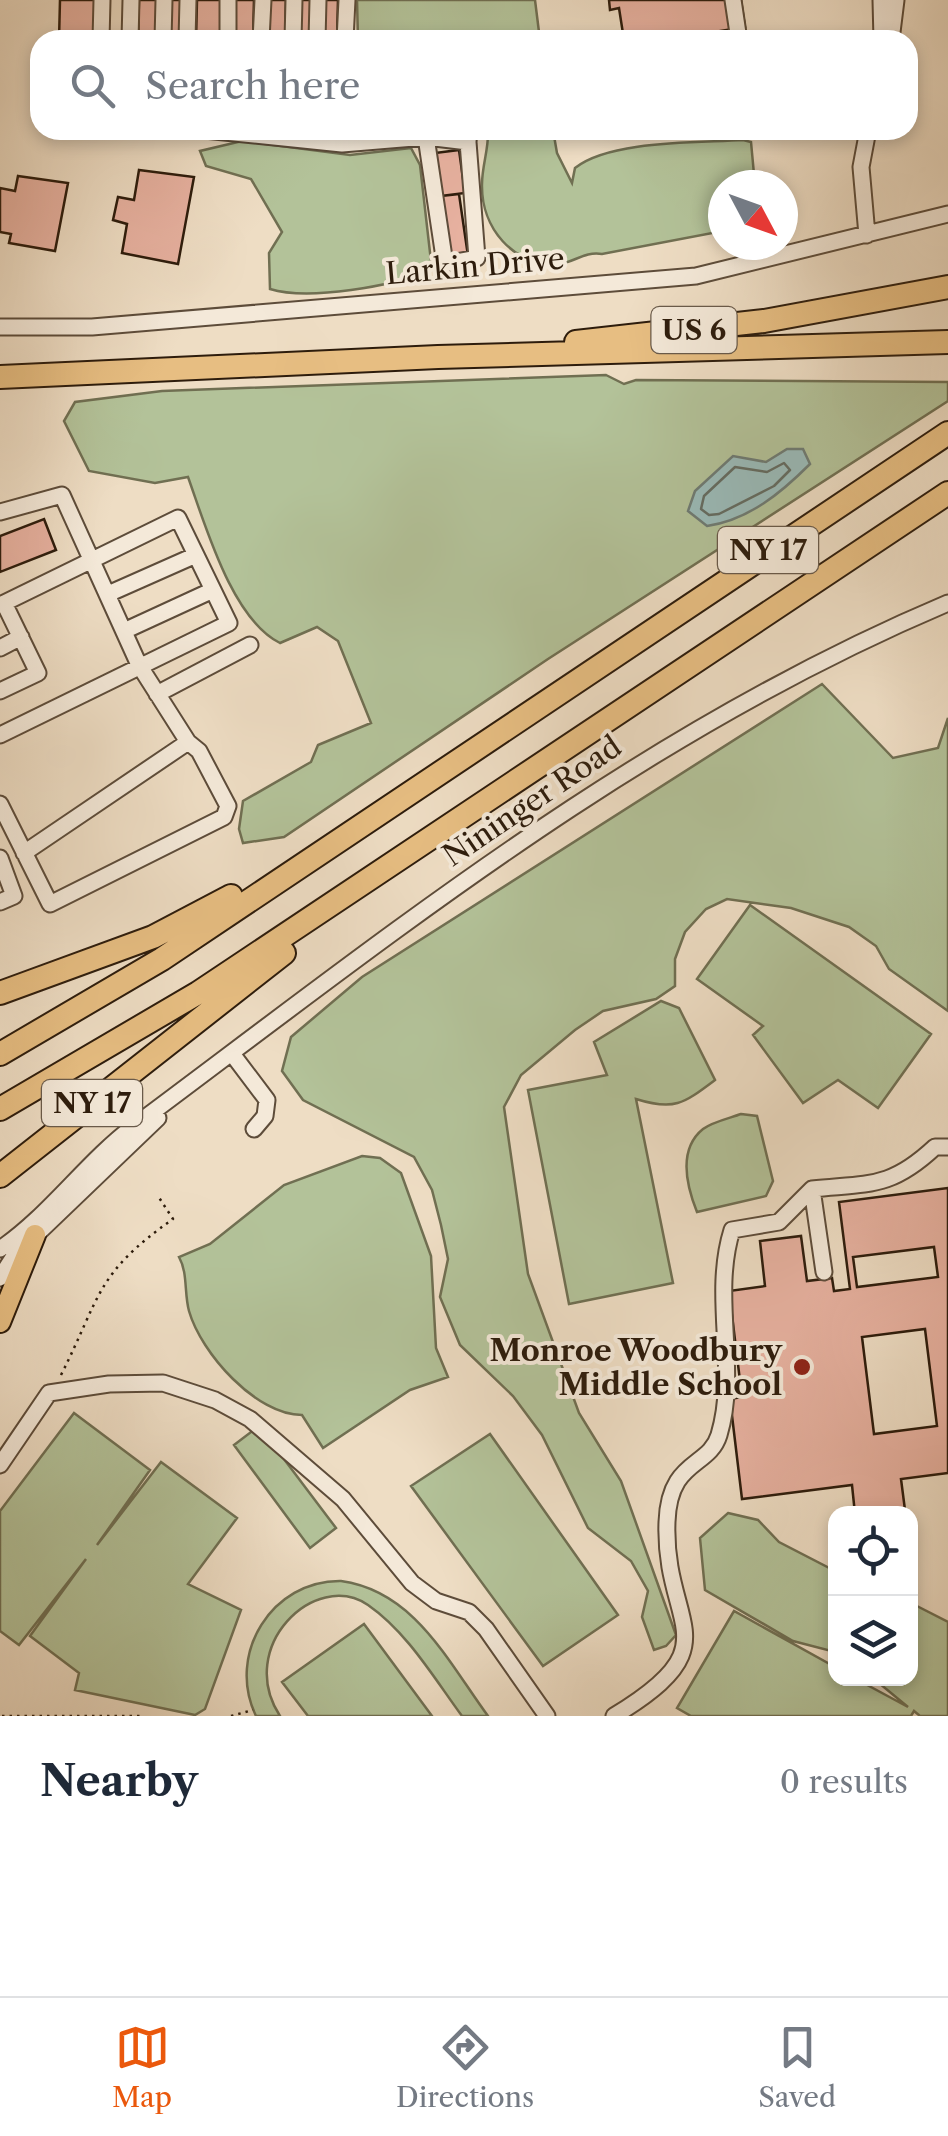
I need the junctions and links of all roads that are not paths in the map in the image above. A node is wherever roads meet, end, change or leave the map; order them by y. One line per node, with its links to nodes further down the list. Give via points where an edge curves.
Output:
1 (102, 0): 13 (street)
2 (131, 0): 14 (street)
3 (164, 0): 15 (street)
4 (188, 0): 16 (street)
5 (228, 0): 17 (street)
6 (263, 0): 18 (street)
7 (294, 0): 19 (street)
8 (318, 0): 20 (street)
9 (347, 0): 21 (street)
10 (733, 0): 22 (street)
11 (881, 0): 23 (street)
12 (896, 0): 24 (street)
13 (101, 30)
14 (130, 30)
15 (163, 30)
16 (187, 30)
17 (228, 30)
18 (262, 30)
19 (293, 30)
20 (317, 30)
21 (346, 30)
22 (737, 30)
23 (882, 30)
24 (892, 30)
25 (426, 140): 26 (street, via 445,264 477,258)
26 (468, 140)
27 (866, 140): 29 (street, via 861,167)
28 (948, 214): 29 (street, Larkin Drive)
29 (868, 235): 31 (street, Larkin Drive, via 696,276 92,327)
30 (948, 287): 33 (highway, US 6, via 764,321)
31 (0, 327)
32 (948, 342): 33 (highway, US 6)
33 (438, 357): 34 (highway, US 6)
34 (0, 377)
35 (948, 432): 53 (highway, NY 17)
36 (948, 493): 56 (highway, NY 17)
37 (0, 512): 39 (street, via 62,495)
38 (196, 555): 39 (street, via 178,518); 40 (street); 41 (street)
39 (93, 560): 41 (street); 43 (street)
40 (212, 590): 44 (street); 48 (street, via 230,623)
41 (108, 594): 44 (street)
42 (948, 603): 63 (street, Nininger Road, via 805,670 624,770 478,870)
43 (2, 604): 45 (street)
44 (124, 631): 48 (street)
45 (21, 637): 47 (street); 49 (street, via 38,673)
46 (250, 645): 50 (street)
47 (0, 648)
48 (139, 665): 50 (street); 51 (street)
49 (0, 691)
50 (157, 694): 52 (street)
51 (0, 735)
52 (188, 742): 55 (street); 59 (street, via 200,751 228,806 224,816 50,904)
53 (428, 780): 61 (highway, NY 17, via 179,925); 62 (highway, via 162,958)
54 (0, 804): 55 (street)
55 (24, 853): 59 (street)
56 (407, 853): 65 (highway, via 170,1011); 68 (highway, NY 17)
57 (0, 858): 58 (street)
58 (4, 873): 60 (street)
59 (41, 885): 60 (street)
60 (7, 899)
61 (0, 994)
62 (0, 1054)
63 (234, 1055): 64 (street, Nininger Road); 66 (street, via 266,1100 265,1116)
64 (180, 1096): 70 (street, Nininger Road); 71 (street, Nininger Road, via 134,1126)
65 (0, 1109)
66 (254, 1128)
67 (948, 1148): 69 (street, via 934,1147 887,1182)
68 (0, 1176)
69 (812, 1188): 72 (street); 77 (street, via 779,1222 732,1230 720,1286 727,1371 720,1433 672,1485 666,1522 686,1649 676,1670)
70 (35, 1236): 73 (street, Nininger Road); 74 (main road)
71 (0, 1248)
72 (824, 1272)
73 (0, 1278)
74 (0, 1322)
75 (0, 1466): 76 (street, via 49,1392 164,1383 215,1400 250,1418 343,1499 412,1583 486,1629)
76 (548, 1716)
77 (614, 1716)

